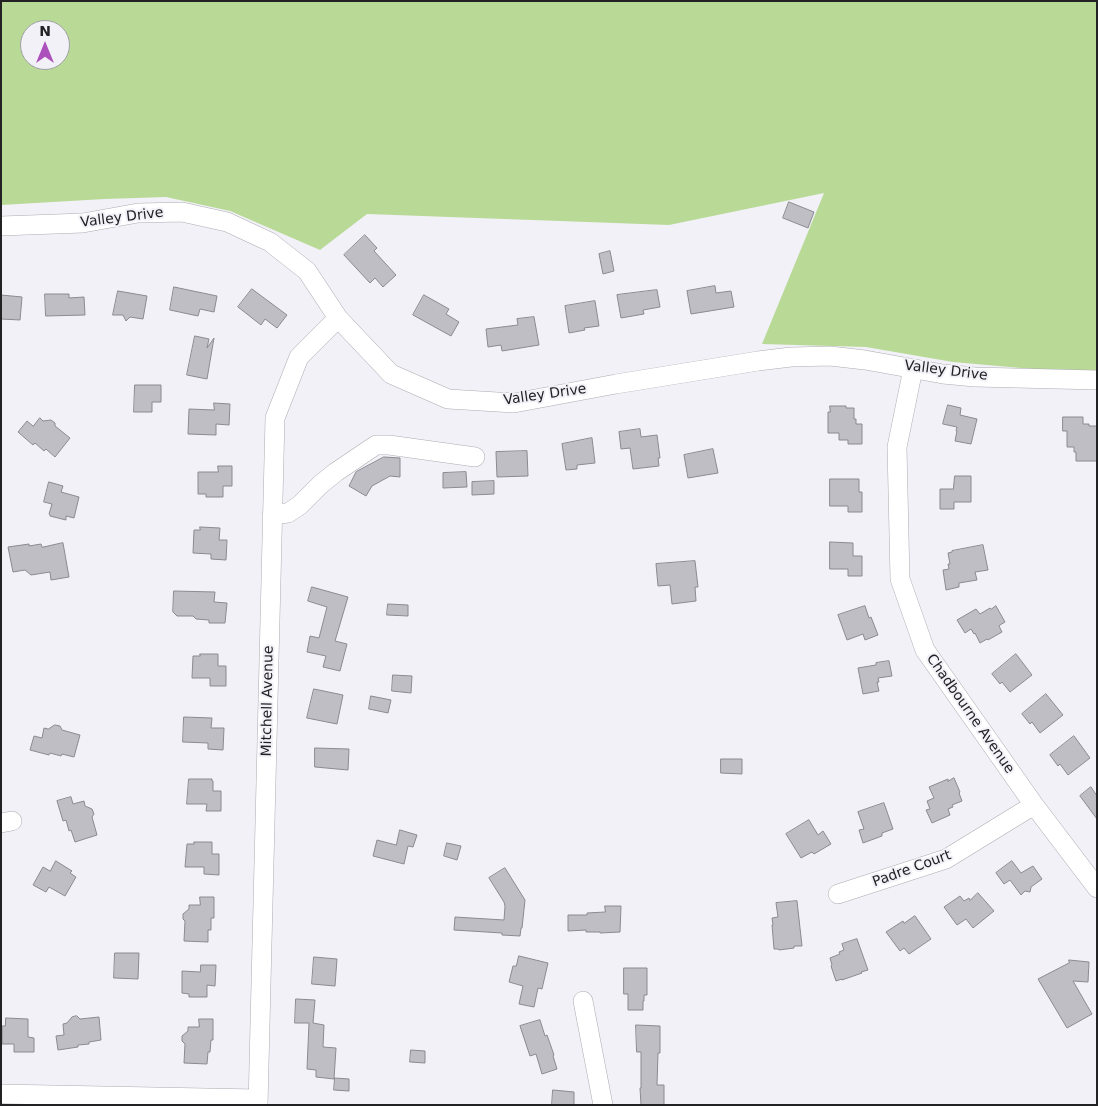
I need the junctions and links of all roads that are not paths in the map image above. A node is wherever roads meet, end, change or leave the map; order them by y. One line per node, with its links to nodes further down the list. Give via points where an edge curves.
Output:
1 (1, 226): 2 (street, Valley Drive, via 83,223 138,213 182,212 227,222 270,242 307,271)
2 (338, 318): 3 (street, Valley Drive, via 391,374 448,399 514,403 791,357 830,356); 6 (street, Mitchell Avenue, via 300,357 274,418)
3 (913, 369): 4 (street, Valley Drive, via 975,376); 7 (street, Chadbourne Avenue, via 897,447 900,579 925,650)
4 (1097, 380)
5 (475, 457): 6 (street, via 376,445 336,472 300,505 288,513)
6 (272, 515): 12 (street, Mitchell Avenue)
7 (1034, 805): 8 (street, Chadbourne Avenue); 9 (street, Padre Court, via 946,859)
8 (1097, 888)
9 (838, 894)
10 (583, 1001): 13 (street)
11 (1, 1094): 12 (street)
12 (258, 1102)
13 (603, 1105)

